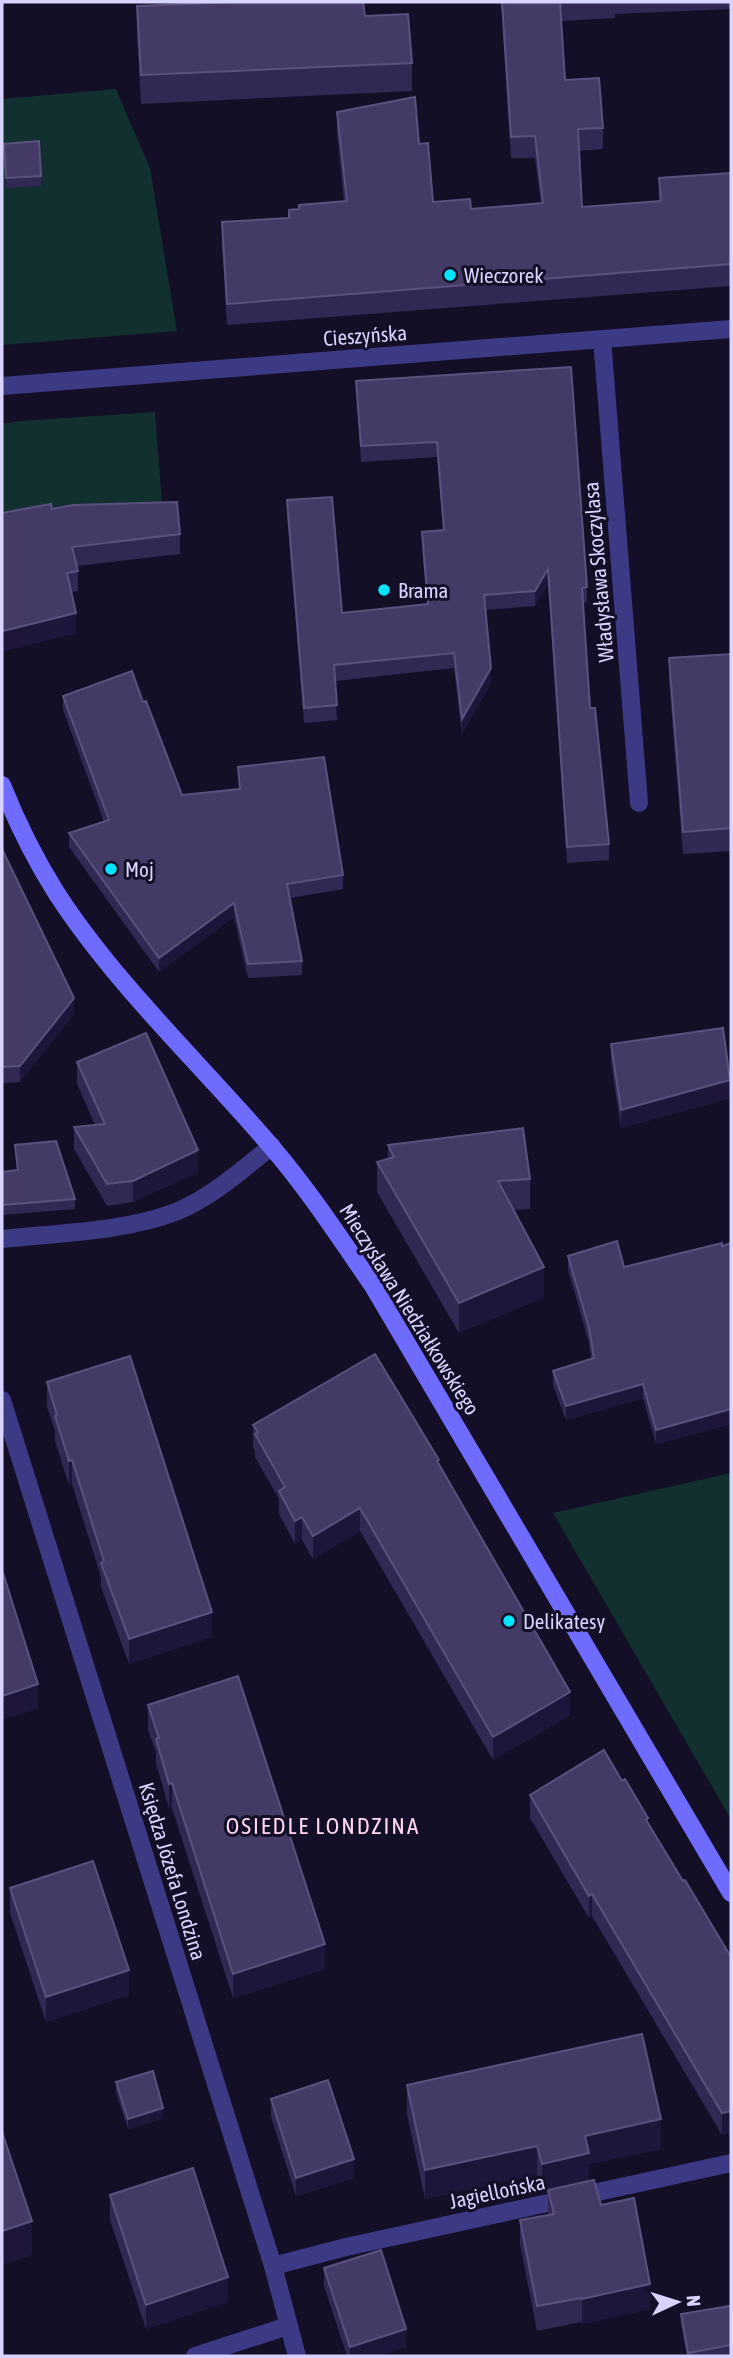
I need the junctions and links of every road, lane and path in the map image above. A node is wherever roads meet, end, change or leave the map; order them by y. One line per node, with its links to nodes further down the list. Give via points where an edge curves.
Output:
1 (731, 329): 2 (street, Cieszyńska)
2 (603, 339): 3 (street, Cieszyńska); 5 (street, Władysława Skoczylasa)
3 (2, 386)
4 (2, 785): 6 (street, Mieczysława Niedziałkowskiego, via 29,845 82,929)
5 (639, 803)
6 (272, 1146): 7 (street, via 180,1210 137,1223); 9 (street, Mieczysława Niedziałkowskiego, via 387,1308)
7 (2, 1239)
8 (2, 1400): 11 (street, Księdza Józefa Londzina)
9 (731, 1892)
10 (731, 2163): 11 (street, Jagiellońska)
11 (273, 2266): 12 (street, Księdza Józefa Londzina)
12 (288, 2326): 13 (street); 14 (street, Księdza Józefa Londzina)
13 (195, 2356)
14 (297, 2356)

